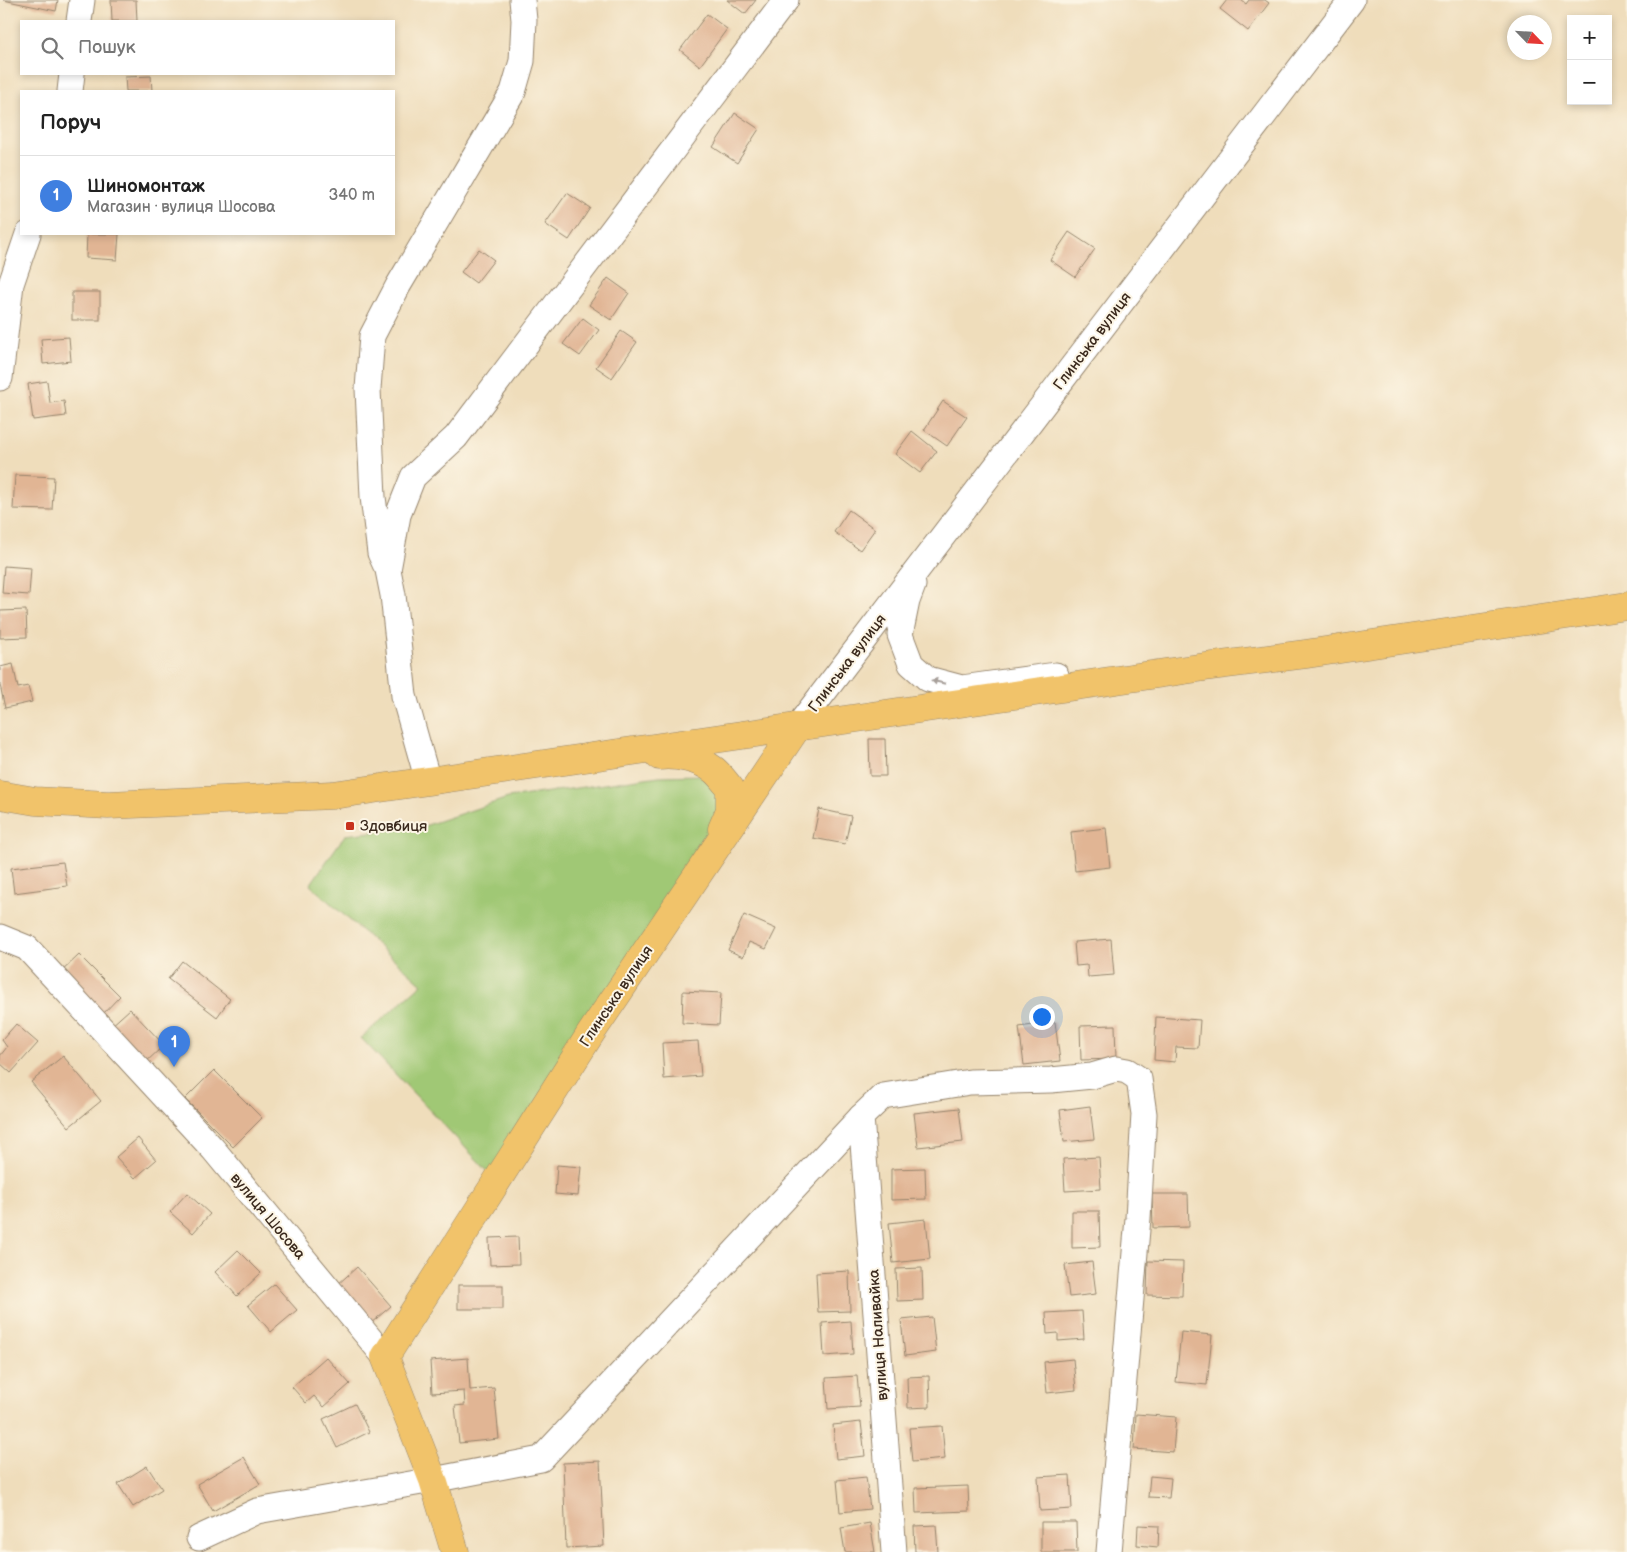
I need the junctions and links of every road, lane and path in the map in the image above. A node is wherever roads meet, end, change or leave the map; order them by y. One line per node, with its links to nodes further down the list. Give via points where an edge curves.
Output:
1 (82, 0): 5 (street)
2 (522, 0): 11 (street, via 522,61 513,92 403,277 372,336 368,389 374,497 380,552)
3 (786, 0): 11 (street, via 456,437 413,477 398,516)
4 (1352, 0): 10 (street, Глинська вулиця)
5 (79, 20)
6 (72, 75): 7 (street)
7 (70, 90)
8 (28, 235): 9 (street, via 11,284)
9 (0, 378)
10 (919, 568): 13 (street, one-way to 10, via 1125,666 962,688 928,679 911,664 900,635); 14 (street, Глинська вулиця)
11 (388, 570): 16 (street, via 404,696)
12 (1627, 606): 13 (main road)
13 (1212, 666): 14 (main road)
14 (798, 726): 15 (main road); 18 (main road, Глинська вулиця)
15 (574, 759): 16 (main road); 18 (main road, via 586,764 668,755 688,758 714,770 730,788 730,810)
16 (428, 781): 17 (main road, via 333,795 108,805 35,801)
17 (0, 795)
18 (714, 852): 21 (main road, Глинська вулиця, via 591,1033)
19 (0, 937): 21 (street, вулиця Шосова, via 27,948 206,1142)
20 (861, 1117): 22 (street, via 541,1459); 25 (street, вулиця Наливайка); 26 (street, via 883,1096 970,1082 1051,1080 1092,1076 1116,1069 1127,1071 1139,1079 1144,1114 1139,1199)
21 (386, 1357): 22 (main road, вулиця Шосова)
22 (433, 1480): 23 (street, via 257,1511); 24 (main road, вулиця Шосова)
23 (199, 1538)
24 (455, 1552)
25 (894, 1552)
26 (1109, 1552)

